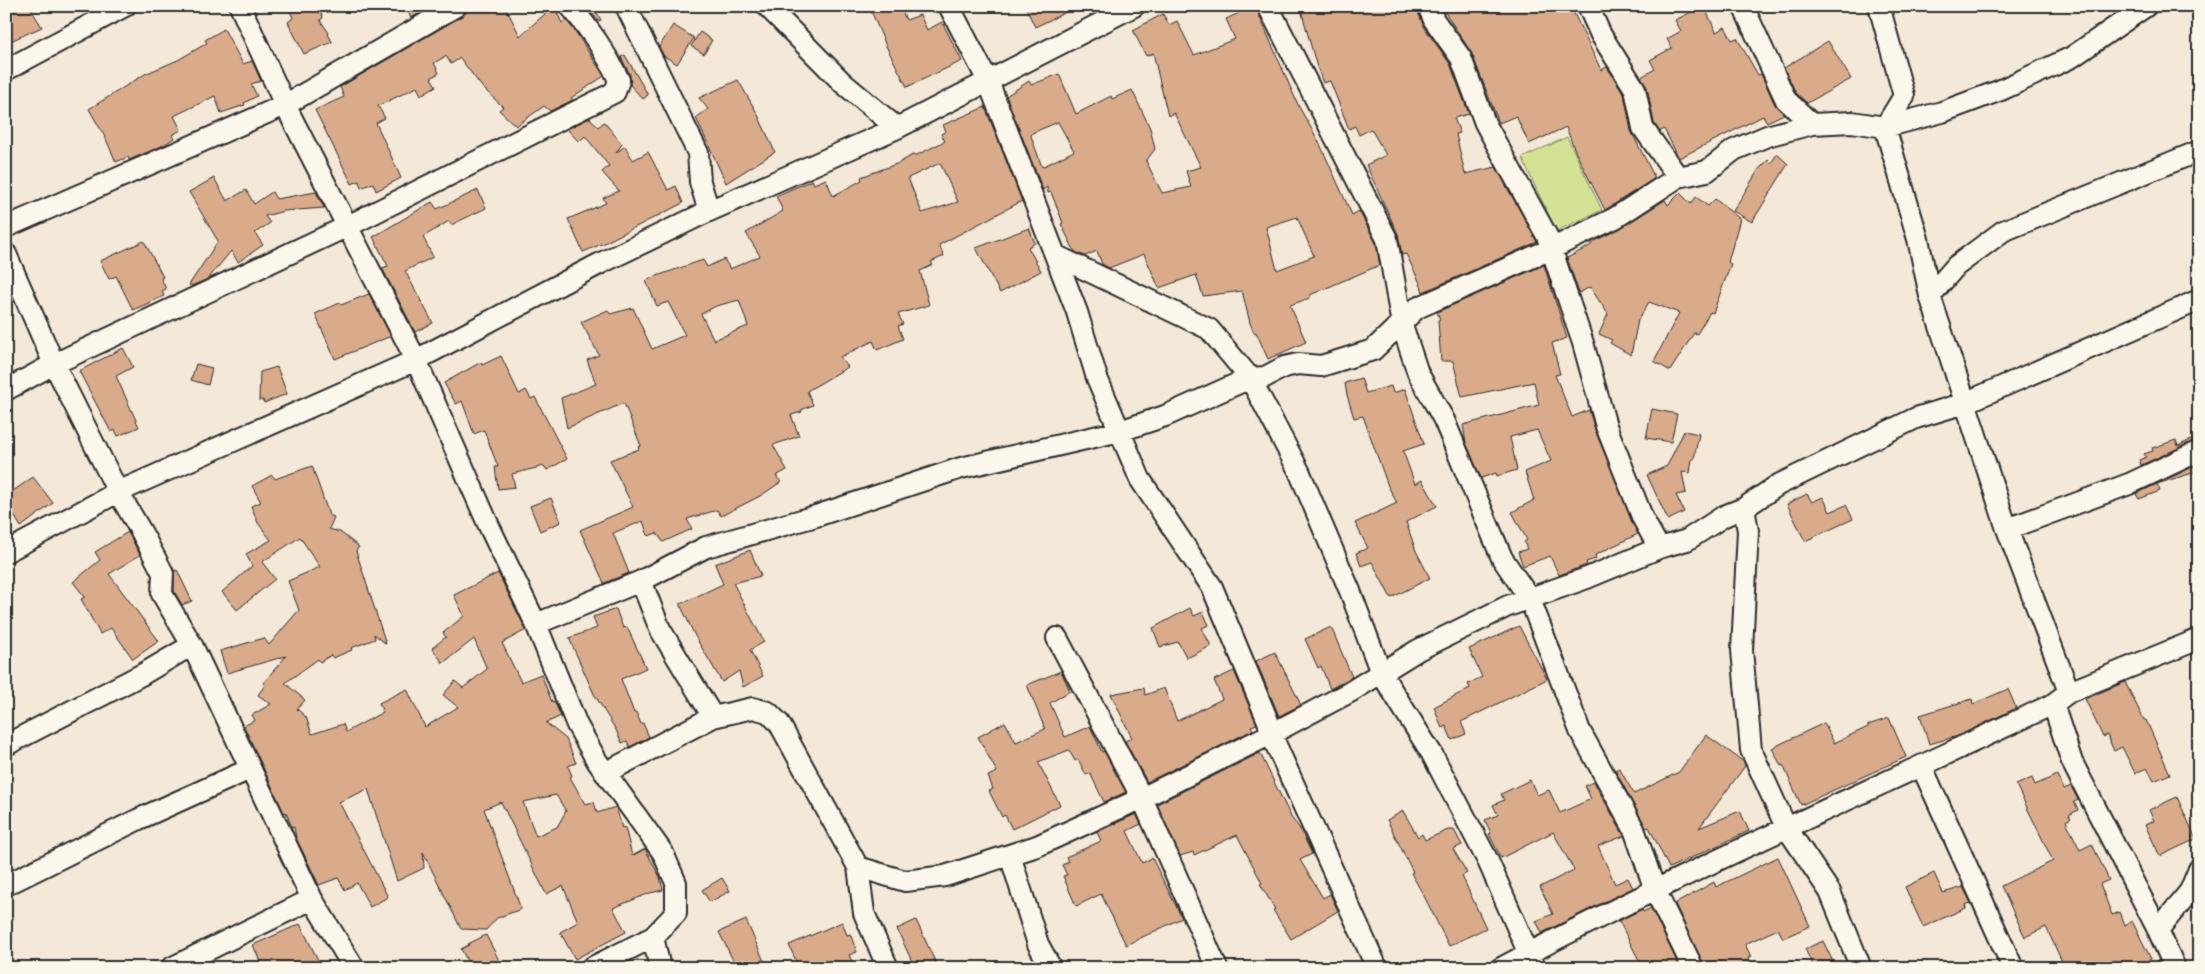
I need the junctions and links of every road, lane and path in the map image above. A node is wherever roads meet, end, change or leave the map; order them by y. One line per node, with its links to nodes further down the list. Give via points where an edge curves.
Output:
1 (125, 6): 15 (street)
2 (240, 6): 17 (street)
3 (456, 6): 17 (street)
4 (570, 6): 24 (street, via 609,58 619,80 615,92)
5 (626, 6): 23 (street, via 698,153 700,182)
6 (767, 6): 20 (street, via 843,83)
7 (949, 6): 16 (street)
8 (1134, 6): 16 (street)
9 (1268, 6): 31 (street, via 1387,239)
10 (1428, 6): 26 (street, via 1460,58 1485,123)
11 (1588, 6): 22 (street, via 1601,35 1635,90 1643,128)
12 (1743, 6): 18 (street, via 1786,100)
13 (2146, 6): 19 (street, via 2072,56 2001,90 1942,112)
14 (1882, 7): 19 (street, via 1904,96)
15 (6, 70)
16 (988, 81): 20 (street); 28 (street)
17 (285, 105): 24 (street); 25 (street)
18 (1812, 124): 19 (street, via 1852,122); 22 (street, via 1767,136 1734,150 1707,171)
19 (1885, 127): 29 (street, via 1918,239)
20 (897, 128): 23 (street)
21 (2199, 151): 29 (street, via 2003,232 1956,266)
22 (1678, 177): 26 (street, via 1615,218)
23 (709, 211): 32 (street)
24 (348, 226): 32 (street); 33 (street)
25 (6, 227)
26 (1551, 249): 31 (street, via 1417,308); 42 (street, via 1583,343 1606,426)
27 (6, 254): 33 (street)
28 (1055, 255): 34 (street, via 1209,329); 37 (street, via 1097,378)
29 (1930, 296): 36 (street)
30 (2199, 300): 36 (street)
31 (1402, 325): 34 (street, via 1373,350 1320,366 1298,364 1264,377); 45 (street, via 1418,373 1444,420 1502,558)
32 (416, 360): 39 (street); 46 (street, via 488,526)
33 (54, 364): 35 (street); 39 (street)
34 (1250, 378): 37 (street, via 1165,416); 50 (street, via 1298,471)
35 (6, 390)
36 (1965, 403): 40 (street, via 1916,418 1778,485); 41 (street)
37 (1120, 431): 44 (street, via 961,468 816,516 706,547); 53 (street, via 1140,479 1212,587)
38 (2199, 452): 41 (street, via 2129,484)
39 (118, 492): 43 (street); 49 (street, via 162,573 162,594)
40 (1744, 508): 42 (street, via 1724,516 1687,540); 59 (street, via 1748,531 1742,650 1751,750)
41 (2007, 529): 51 (street)
42 (1658, 548): 45 (street)
43 (6, 552)
44 (641, 582): 46 (street); 52 (street, via 660,629)
45 (1530, 599): 50 (street, via 1508,606 1418,650); 64 (street, via 1580,731 1634,828)
46 (536, 624): 57 (street, via 577,725)
47 (1057, 638): 58 (street)
48 (2199, 639): 51 (street)
49 (192, 645): 54 (street); 56 (street)
50 (1381, 673): 53 (street); 68 (street, via 1432,754 1488,861)
51 (2061, 698): 55 (street); 66 (street, via 2072,762)
52 (713, 717): 57 (street); 61 (street, via 753,708 768,712 779,723)
53 (1272, 734): 58 (street); 76 (street)
54 (6, 745)
55 (1922, 767): 59 (street); 80 (street)
56 (250, 769): 63 (street, via 139,819); 65 (street)
57 (605, 773): 67 (street, via 662,853 676,883 676,913)
58 (1142, 798): 60 (street); 75 (street)
59 (1786, 827): 64 (street); 79 (street, via 1830,892)
60 (1010, 855): 61 (street, via 945,876 905,880); 74 (street, via 1038,944)
61 (858, 867): 73 (street, via 864,913)
62 (2199, 869): 66 (street, via 2190,891)
63 (6, 885)
64 (1655, 890): 68 (street); 78 (street)
65 (312, 899): 69 (street); 70 (street)
66 (2158, 930): 81 (street)
67 (653, 937): 71 (street); 72 (street)
68 (1531, 961): 77 (street)
69 (171, 968)
70 (354, 968)
71 (591, 968)
72 (660, 968)
73 (888, 968)
74 (1051, 968)
75 (1217, 968)
76 (1377, 968)
77 (1501, 968)
78 (1693, 968)
79 (1861, 968)
80 (2013, 968)
81 (2175, 968)

